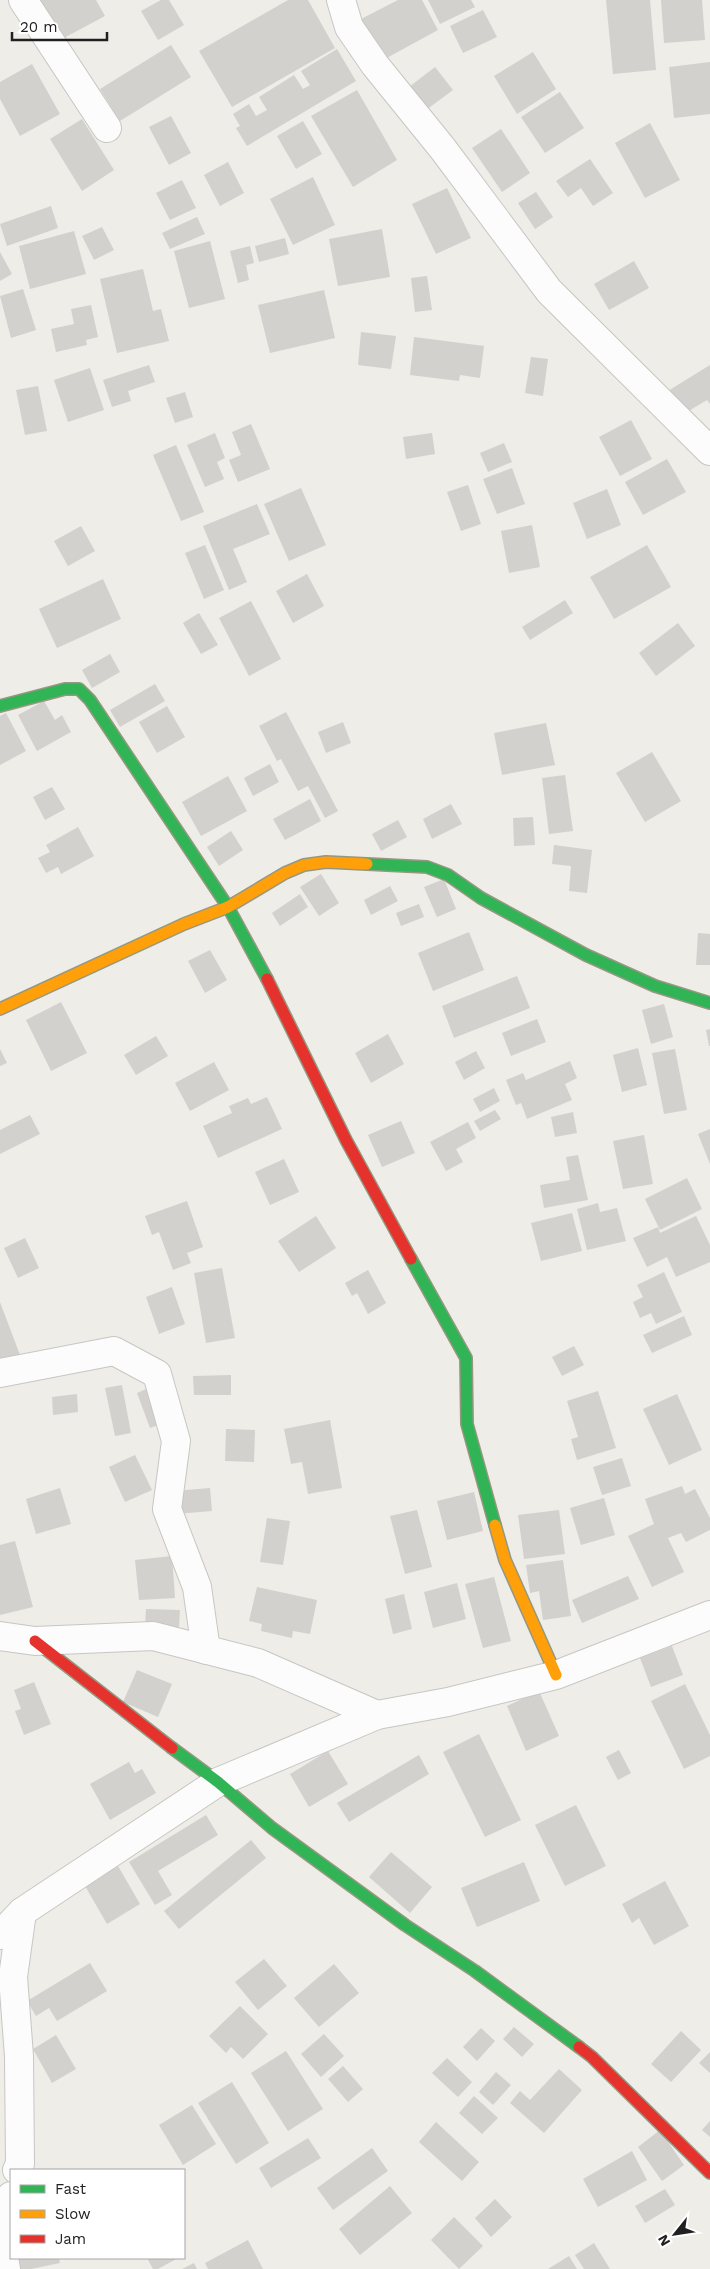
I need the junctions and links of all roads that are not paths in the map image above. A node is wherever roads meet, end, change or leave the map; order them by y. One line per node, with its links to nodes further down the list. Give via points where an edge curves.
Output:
1 (23, 0): 3 (street)
2 (341, 0): 4 (street, via 349,27 375,66 443,149 550,291)
3 (107, 128)
4 (710, 451)
5 (0, 706): 6 (street, via 65,689 79,690 90,700)
6 (228, 907): 7 (street, via 304,865 326,862 427,868 448,875 481,898 586,955 655,986); 8 (street); 14 (street, via 278,1000 346,1140 466,1358 467,1424 505,1560)
7 (710, 1003)
8 (0, 1009)
9 (0, 1373): 13 (street, via 114,1351 157,1374 176,1441 167,1509 197,1586)
10 (710, 1615): 14 (street)
11 (0, 1636): 12 (street)
12 (35, 1642): 13 (street, via 153,1636); 16 (street)
13 (206, 1650): 15 (street, via 258,1663)
14 (556, 1675): 15 (street, via 448,1702)
15 (377, 1715): 16 (street)
16 (218, 1782): 17 (street); 20 (street, via 272,1828 592,2057)
17 (22, 1912): 18 (street); 19 (street, via 12,1977 19,2056)
18 (0, 1935)
19 (18, 2169)
20 (710, 2173)
21 (10, 2200): 22 (street, via 0,2243)
22 (6, 2269)

